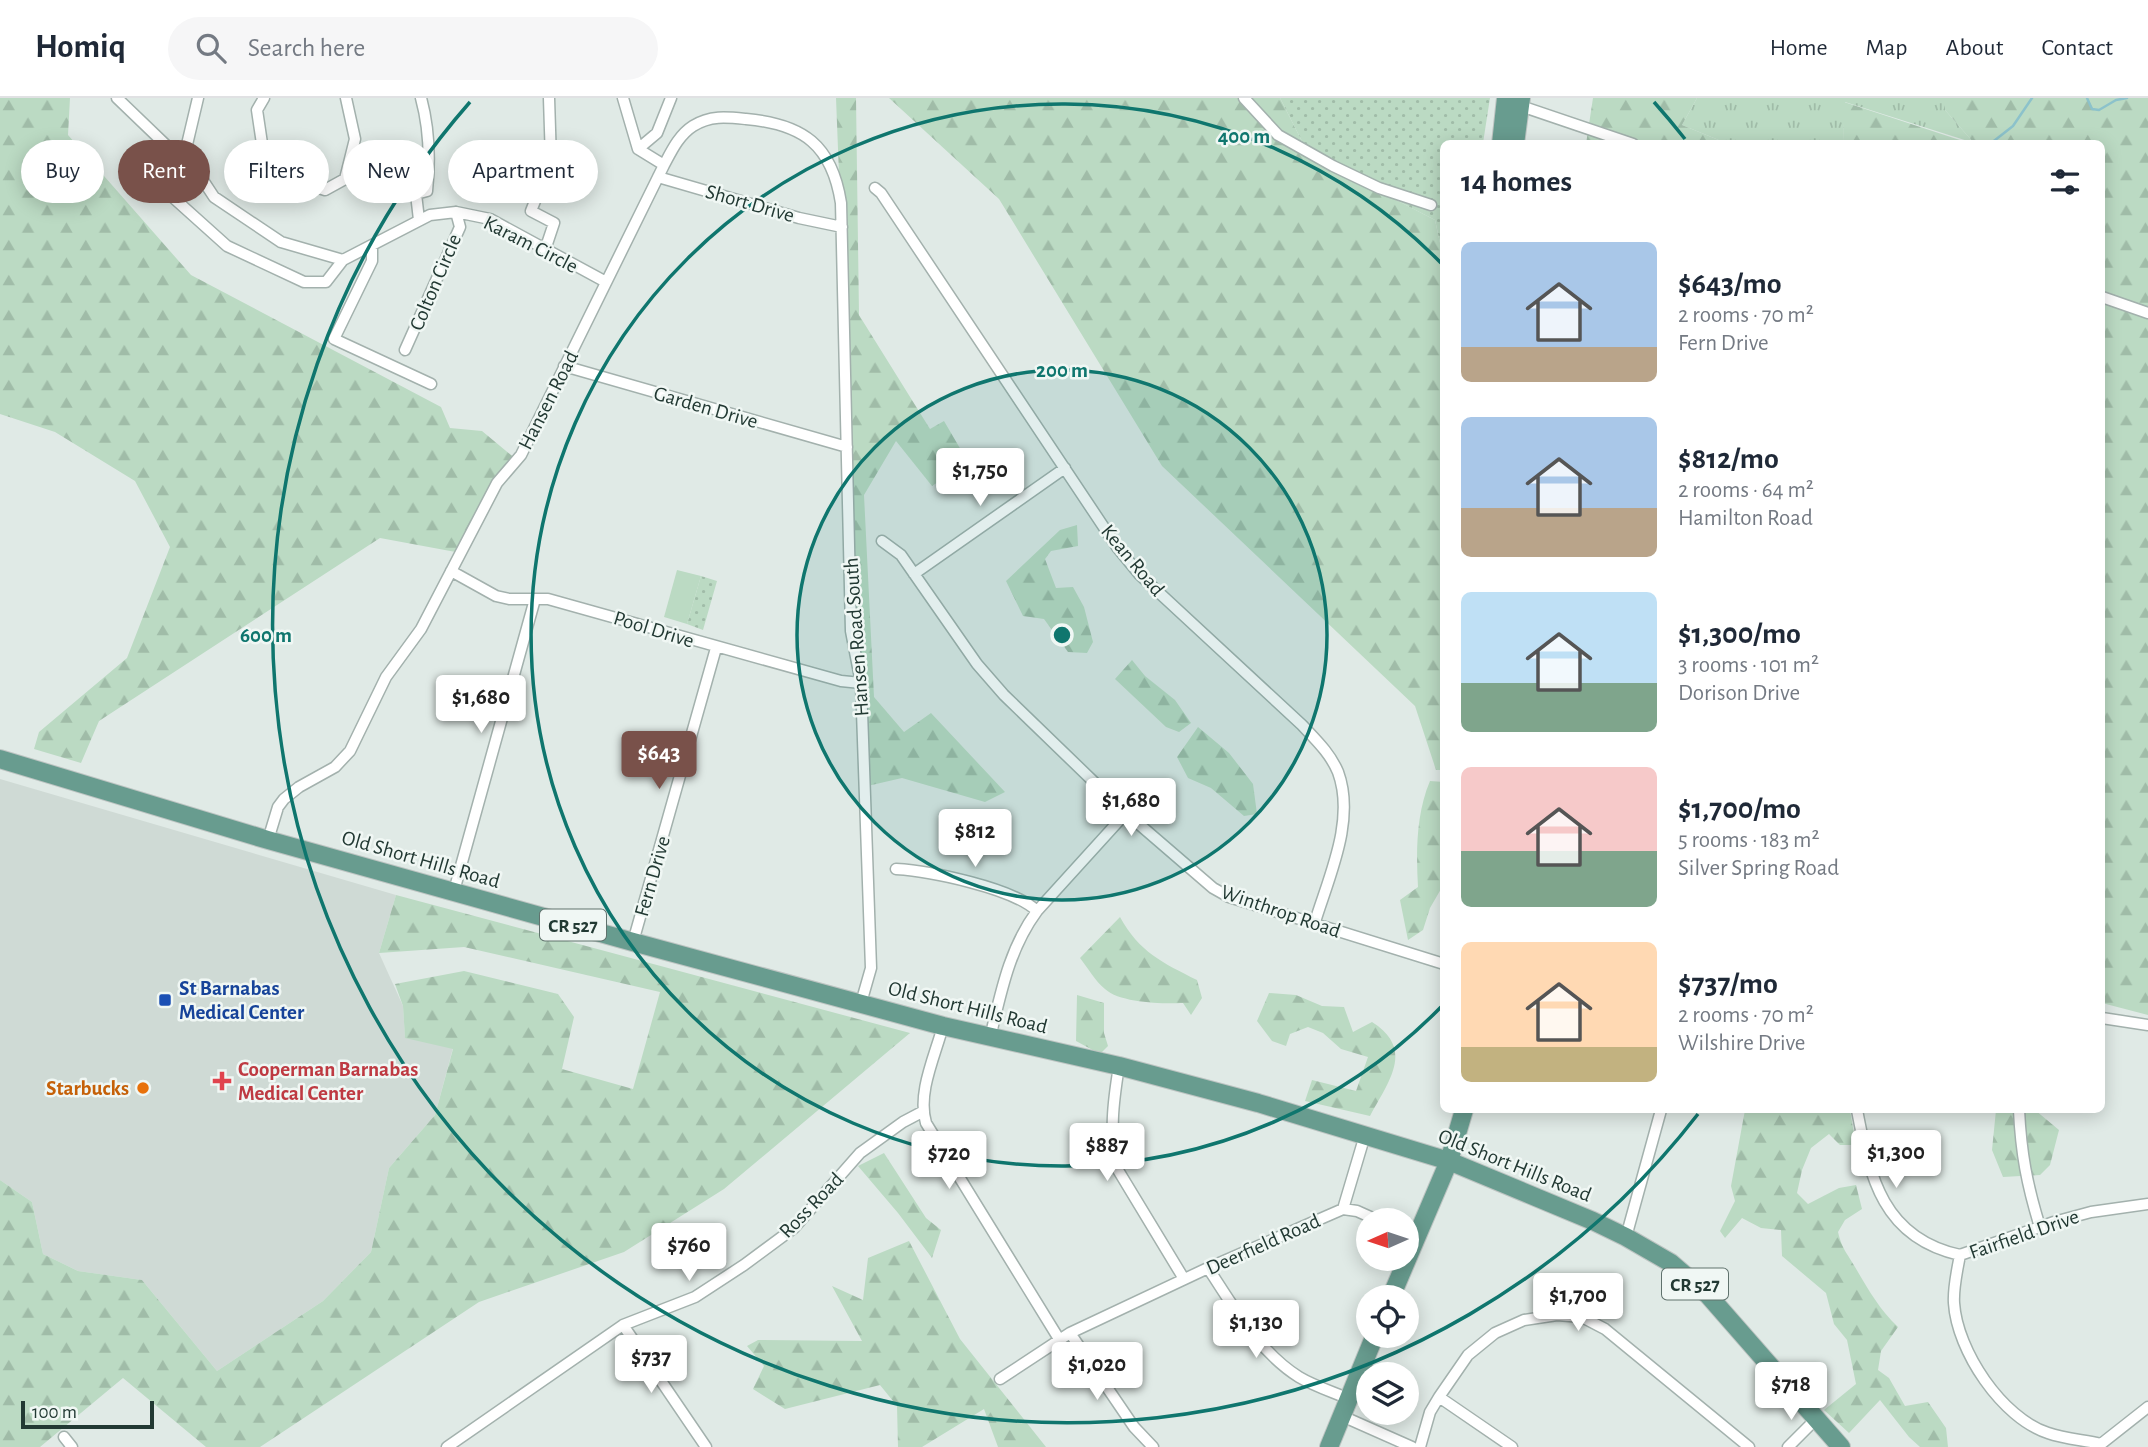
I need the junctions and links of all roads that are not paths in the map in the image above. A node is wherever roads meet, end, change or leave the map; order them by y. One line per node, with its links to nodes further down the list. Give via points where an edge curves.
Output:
1 (117, 98): 11 (street)
2 (198, 98): 12 (street)
3 (264, 98): 4 (street, via 257,110 264,157 289,178 325,190 345,180 355,139)
4 (346, 98)
5 (421, 98): 24 (street, via 426,114 428,180 427,191 416,194)
6 (550, 98): 27 (street, via 551,161 531,211 554,223)
7 (624, 98): 16 (street)
8 (671, 98): 16 (street, via 656,133)
9 (1244, 98): 22 (street, via 1278,135 1379,188)
10 (1511, 100): 13 (main road); 14 (main road); 15 (street)
11 (161, 140)
12 (188, 140)
13 (1502, 140)
14 (1515, 140)
15 (1622, 140)
16 (638, 149): 17 (street)
17 (664, 164): 18 (street, Hansen Road); 25 (street, Hansen Road, via 680,139 708,119 778,123 813,143 832,165)
18 (658, 177): 25 (street, Short Drive); 29 (street, Hansen Road)
19 (874, 188): 36 (street, Kean Road)
20 (210, 191): 28 (street, via 281,242)
21 (179, 203): 28 (street, Karam Circle, via 227,246 304,282 326,282)
22 (1431, 205)
23 (456, 212): 24 (street, Karam Circle); 27 (street, Karam Circle, via 490,219); 32 (street, Colton Circle, via 460,227)
24 (419, 220): 26 (street, Karam Circle)
25 (842, 227): 35 (street, Hansen Road South)
26 (372, 245): 28 (street, Karam Circle); 34 (street, via 372,261 334,339)
27 (545, 250): 29 (street, Karam Circle)
28 (343, 260)
29 (606, 282): 33 (street, Hansen Road)
30 (2105, 298): 31 (street)
31 (2148, 313)
32 (405, 350)
33 (564, 366): 35 (street, Garden Drive); 38 (street, Hansen Road, via 521,455 497,483)
34 (431, 384)
35 (847, 447): 42 (street, Hansen Road South, via 851,631)
36 (1065, 468): 39 (street); 49 (street, Kean Road, via 1140,575 1302,725 1332,761 1343,794 1343,824)
37 (882, 541): 39 (street, Winthrop Road, via 901,555)
38 (451, 570): 40 (street, Pool Drive, via 496,596); 45 (street, Hansen Road, via 422,629 386,677 350,751 335,767 284,799)
39 (914, 574): 44 (street, Winthrop Road, via 986,675)
40 (535, 600): 41 (street, Pool Drive, via 548,599); 47 (street)
41 (716, 648): 42 (street, Pool Drive); 50 (street, Fern Drive)
42 (861, 683): 52 (street, Hansen Road South, via 871,968)
43 (0, 759): 45 (main road, Old Short Hills Road / CR 527)
44 (1126, 813): 48 (street); 49 (street, Winthrop Road, via 1213,888)
45 (268, 840): 47 (main road, Old Short Hills Road / CR 527)
46 (896, 869): 48 (street, via 922,871 1018,897)
47 (454, 891): 50 (main road, Old Short Hills Road / CR 527)
48 (1037, 911): 56 (street, via 1008,964)
49 (1314, 925): 51 (street, Winthrop Road)
50 (633, 942): 52 (main road, Old Short Hills Road / CR 527)
51 (1440, 963)
52 (861, 1003): 55 (main road, Old Short Hills Road / CR 527)
53 (2105, 1018): 54 (street)
54 (2148, 1025)
55 (943, 1026): 56 (main road, Old Short Hills Road / CR 527); 58 (street)
56 (990, 1038): 57 (main road, Old Short Hills Road / CR 527)
57 (1119, 1066): 63 (main road, Old Short Hills Road / CR 527); 73 (street, via 1111,1118 1118,1170)
58 (922, 1112): 74 (street, Ross Road, via 860,1153 794,1228 744,1265 695,1297); 76 (street)
59 (1463, 1113): 64 (main road)
60 (1660, 1113): 70 (street)
61 (1858, 1113): 71 (street, via 1870,1166 1891,1211 1914,1238)
62 (2020, 1113): 69 (street, via 2021,1148)
63 (1365, 1135): 64 (main road, Old Short Hills Road / CR 527); 66 (street, Deerfield Road)
64 (1449, 1161): 68 (main road); 70 (main road, Old Short Hills Road / CR 527)
65 (2148, 1204): 69 (street, Fairfield Drive, via 2091,1212)
66 (1343, 1209): 67 (street, Deerfield Road); 72 (street, Deerfield Road)
67 (1356, 1211)
68 (1419, 1219)
69 (2040, 1227): 71 (street, Fairfield Drive)
70 (1626, 1237): 83 (main road, Old Short Hills Road / CR 527, via 1671,1263 1708,1295)
71 (1960, 1255): 85 (street, Fairfield Drive, via 1956,1319 1989,1388 2012,1413 2047,1433)
72 (1209, 1268): 73 (street, Deerfield Road); 80 (street, via 1236,1311 1283,1366)
73 (1184, 1279): 75 (street, Deerfield Road)
74 (623, 1325): 87 (street, Ross Road); 88 (street)
75 (1070, 1333): 76 (street, Deerfield Road); 89 (street, via 1134,1427)
76 (1059, 1339): 78 (street, Deerfield Road)
77 (1370, 1348): 80 (main road)
78 (1000, 1379)
79 (1439, 1397): 92 (street); 93 (street); 94 (street, via 1468,1355 1495,1332 1524,1320 1582,1317 1605,1329)
80 (1349, 1399): 82 (main road)
81 (2148, 1408): 85 (street)
82 (1342, 1416): 90 (main road); 91 (street)
83 (1816, 1419): 95 (street); 96 (main road, Old Short Hills Road / CR 527)
84 (64, 1437): 86 (street)
85 (2102, 1446)
86 (72, 1447)
87 (447, 1447)
88 (706, 1447)
89 (1153, 1447)
90 (1329, 1447)
91 (1412, 1447)
92 (1420, 1447)
93 (1512, 1447)
94 (1749, 1447)
95 (1788, 1447)
96 (1841, 1447)

